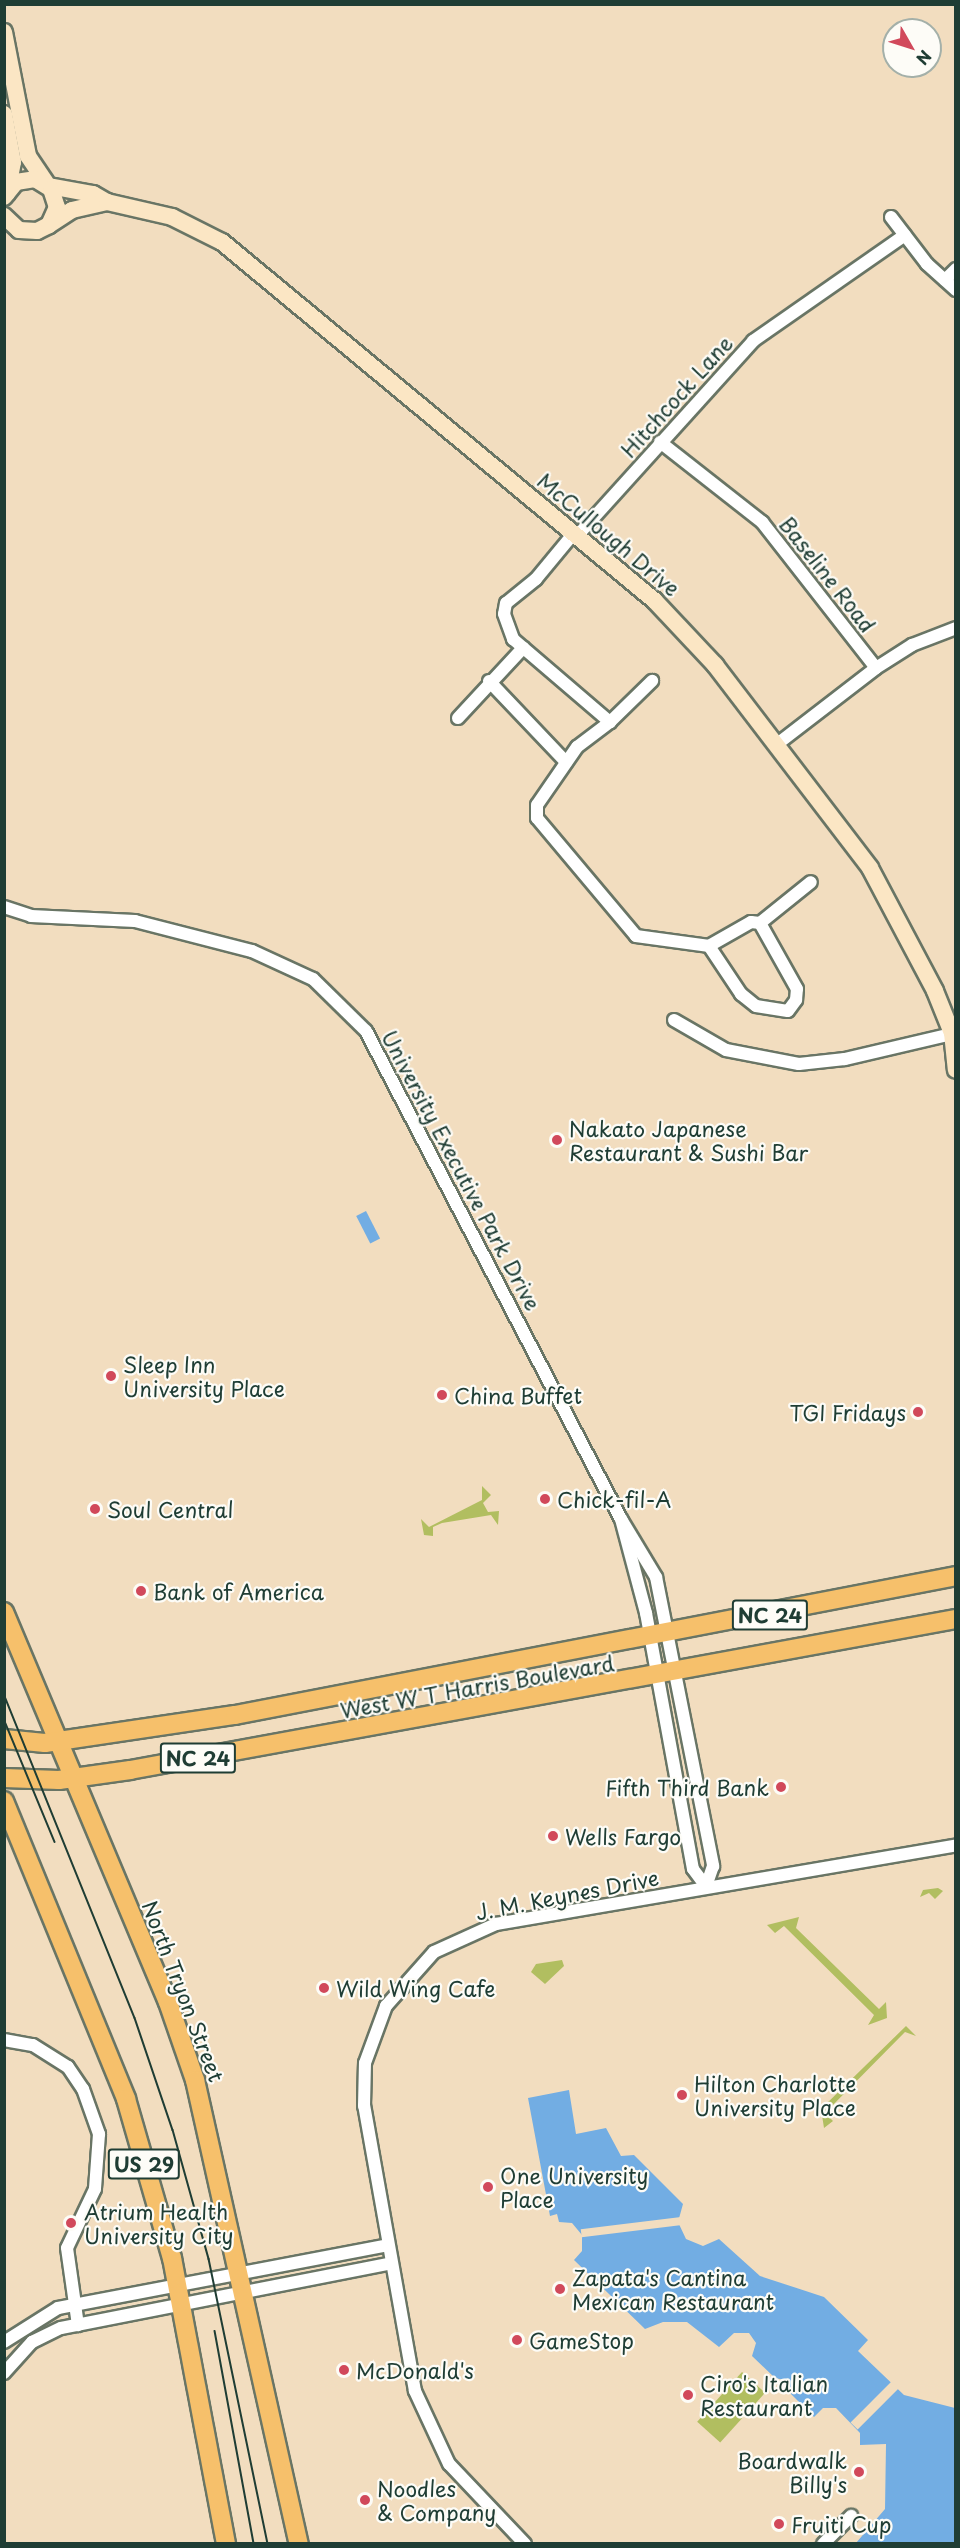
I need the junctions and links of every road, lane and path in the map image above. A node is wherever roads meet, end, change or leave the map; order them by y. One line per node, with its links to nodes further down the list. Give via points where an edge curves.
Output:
1 (4, 32): 3 (street, via 28,156)
2 (4, 114): 4 (street, via 13,162)
3 (48, 185): 4 (street, McCullough Drive, via 22,180); 5 (street, McCullough Drive, via 93,194); 8 (street, via 57,207)
4 (6, 195)
5 (107, 202): 8 (street, McCullough Drive, via 72,210); 15 (street, McCullough Drive, via 172,217 243,256)
6 (4, 216): 9 (street, McCullough Drive)
7 (891, 217): 10 (street)
8 (49, 225): 9 (street, McCullough Drive, via 37,231)
9 (12, 228)
10 (904, 235): 12 (street); 14 (street, Hitchcock Lane, via 753,341)
11 (956, 268): 12 (street)
12 (945, 280): 13 (street)
13 (956, 290)
14 (660, 442): 15 (street, Hitchcock Lane); 18 (street, Baseline Road, via 762,522)
15 (575, 535): 17 (street, Hitchcock Lane, via 536,579 506,603 507,627); 23 (street, McCullough Drive, via 686,632)
16 (956, 628): 18 (street, via 912,645)
17 (523, 648): 19 (street); 22 (street, Hitchcock Lane)
18 (876, 668): 23 (street)
19 (489, 681): 21 (street); 24 (street)
20 (652, 681): 22 (street)
21 (458, 718)
22 (610, 722): 24 (street)
23 (776, 745): 30 (street, McCullough Drive, via 893,905)
24 (566, 762): 28 (street, via 537,805 540,826 636,936)
25 (810, 882): 27 (street)
26 (4, 907): 32 (street, University Executive Park Drive, via 31,915 135,921 252,951 306,975 344,1005 391,1074)
27 (760, 923): 28 (street, via 751,922); 28 (street, via 797,989 788,1011 756,1006 741,994)
28 (709, 946)
29 (674, 1020): 30 (street, via 726,1050 799,1064 845,1059)
30 (954, 1034): 31 (street, McCullough Drive)
31 (956, 1070)
32 (621, 1519): 36 (street, University Executive Park Drive, via 656,1577); 37 (street, University Executive Park Drive)
33 (956, 1576): 36 (main road, West W T Harris Boulevard / NC 24)
34 (4, 1612): 41 (main road, North Tryon Street)
35 (956, 1619): 38 (main road, West W T Harris Boulevard / NC 24)
36 (671, 1634): 37 (main road, West W T Harris Boulevard / NC 24); 38 (street, University Executive Park Drive)
37 (651, 1637): 39 (street, University Executive Park Drive); 41 (main road, West W T Harris Boulevard / NC 24, via 235,1715)
38 (678, 1672): 39 (main road, West W T Harris Boulevard / NC 24); 46 (street, University Executive Park Drive, via 712,1866)
39 (657, 1676): 43 (main road, West W T Harris Boulevard / NC 24); 46 (street, University Executive Park Drive, via 693,1869)
40 (4, 1739): 41 (main road, NC 24)
41 (60, 1741): 43 (main road, North Tryon Street)
42 (4, 1778): 43 (main road, West W T Harris Boulevard / NC 24)
43 (74, 1778): 50 (main road, North Tryon Street, via 175,2019 212,2142)
44 (4, 1801): 51 (main road, US 29, via 126,2099)
45 (956, 1845): 46 (street, J. M. Keynes Drive)
46 (706, 1886): 48 (street, J. M. Keynes Drive, via 487,1927 444,1946 406,1978 378,2021 363,2081)
47 (4, 2040): 53 (street, via 33,2045 68,2067 83,2089 99,2134 95,2189 67,2248)
48 (388, 2245): 49 (street, J. M. Keynes Drive); 50 (street)
49 (392, 2263): 52 (street); 61 (street, J. M. Keynes Drive, via 415,2391 431,2433 461,2479)
50 (240, 2274): 51 (street); 52 (main road, North Tryon Street)
51 (177, 2285): 53 (street); 54 (main road, US 29)
52 (243, 2292): 54 (street); 60 (main road, North Tryon Street)
53 (74, 2304): 55 (street); 56 (street, via 53,2309)
54 (181, 2305): 55 (street); 59 (main road, US 29)
55 (78, 2325): 57 (street, via 33,2342)
56 (4, 2342)
57 (4, 2373)
58 (851, 2516): 62 (street)
59 (226, 2544)
60 (298, 2544)
61 (525, 2544)
62 (823, 2544)

